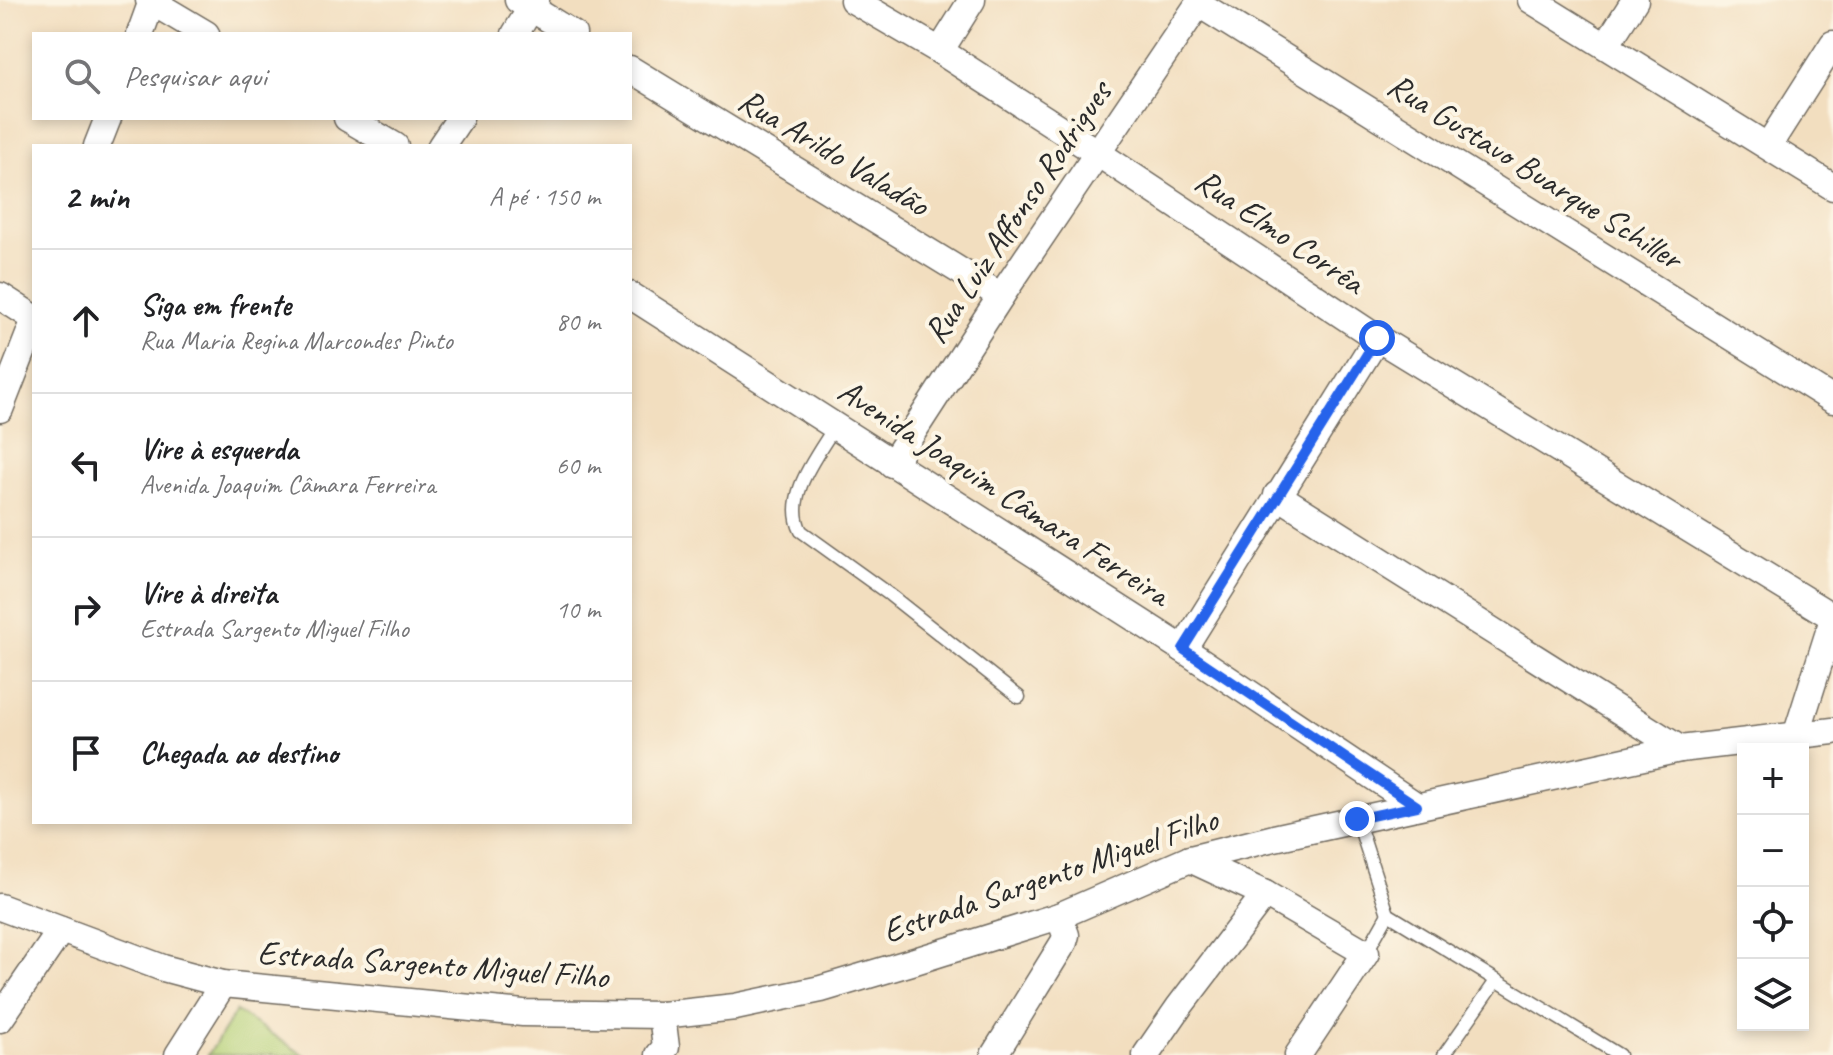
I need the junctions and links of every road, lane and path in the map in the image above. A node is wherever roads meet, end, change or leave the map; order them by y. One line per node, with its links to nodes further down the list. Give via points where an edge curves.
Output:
1 (853, 0): 14 (street, Rua Elmo Corrêa)
2 (972, 0): 14 (street)
3 (1531, 0): 12 (street)
4 (1635, 0): 12 (street)
5 (151, 1): 8 (street); 9 (street)
6 (1200, 2): 23 (street, Rua Luiz Affonso Rodrigues); 31 (street, Rua Gustavo Buarque Schiller)
7 (529, 3): 10 (street); 11 (street)
8 (141, 32)
9 (203, 32)
10 (516, 32)
11 (570, 32)
12 (1607, 44): 22 (street)
13 (1833, 44): 22 (street)
14 (940, 51): 23 (street, Rua Elmo Corrêa)
15 (632, 70): 27 (street, Rua Arildo Valadão)
16 (107, 120): 19 (street)
17 (350, 120): 20 (street)
18 (459, 120): 21 (street)
19 (98, 144)
20 (392, 144)
21 (442, 144)
22 (1768, 146): 24 (street)
23 (1099, 154): 27 (street, Rua Luiz Affonso Rodrigues); 30 (street, Rua Elmo Corrêa)
24 (1833, 187)
25 (0, 296): 28 (street)
26 (632, 296): 33 (street, Avenida Joaquim Câmara Ferreira)
27 (1001, 296): 34 (street, Rua Luiz Affonso Rodrigues)
28 (32, 319)
29 (32, 325): 32 (street)
30 (1377, 338): 35 (street); 36 (street, Rua Elmo Corrêa)
31 (1833, 400)
32 (0, 409)
33 (835, 426): 34 (street, Avenida Joaquim Câmara Ferreira); 38 (lane, via 800,487 794,508 801,531)
34 (892, 464): 37 (street, Avenida Joaquim Câmara Ferreira)
35 (1277, 495): 37 (street); 42 (street)
36 (1833, 618): 40 (street)
37 (1183, 649): 43 (street, Avenida Joaquim Câmara Ferreira)
38 (1019, 697)
39 (1833, 731): 40 (street, Estrada Sargento Miguel Filho)
40 (1796, 736): 41 (street, Estrada Sargento Miguel Filho); 42 (street, Estrada Sargento Miguel Filho)
41 (1833, 747)
42 (1680, 749): 43 (street, Estrada Sargento Miguel Filho)
43 (1417, 806): 44 (street, Estrada Sargento Miguel Filho)
44 (1357, 819): 45 (street, Estrada Sargento Miguel Filho); 48 (lane)
45 (1190, 859): 46 (street); 49 (street, Estrada Sargento Miguel Filho)
46 (1265, 894): 51 (street); 59 (street)
47 (0, 907): 50 (street, Estrada Sargento Miguel Filho)
48 (1388, 914): 51 (lane); 52 (lane)
49 (1062, 929): 54 (street, Estrada Sargento Miguel Filho, via 821,989); 58 (street)
50 (61, 930): 53 (street, Estrada Sargento Miguel Filho); 55 (street)
51 (1366, 953): 60 (street)
52 (1496, 981): 61 (lane); 62 (lane)
53 (223, 984): 54 (street, Estrada Sargento Miguel Filho, via 523,1013); 57 (street)
54 (662, 1015): 56 (street)
55 (0, 1019)
56 (668, 1052)
57 (178, 1055)
58 (994, 1055)
59 (1146, 1055)
60 (1298, 1055)
61 (1444, 1055)
62 (1619, 1055)

